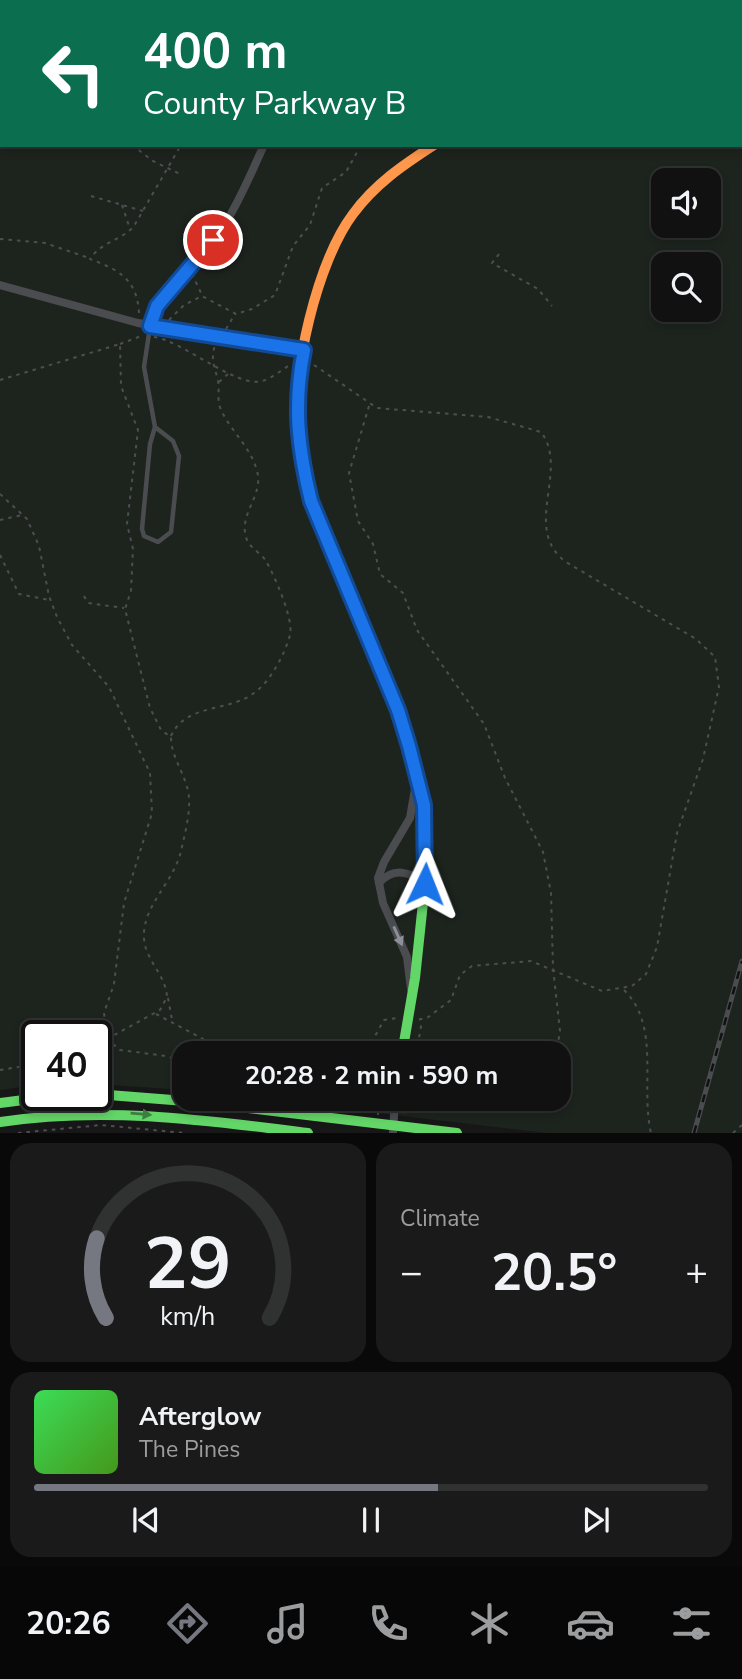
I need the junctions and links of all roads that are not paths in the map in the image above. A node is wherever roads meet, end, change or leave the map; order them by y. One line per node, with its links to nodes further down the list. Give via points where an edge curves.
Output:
1 (263, 147): 4 (street, via 235,207 157,306)
2 (431, 147): 5 (street, via 387,176 339,234 318,281)
3 (0, 285): 4 (street)
4 (150, 326): 5 (street); 6 (lane, via 144,367)
5 (304, 350): 7 (street, via 297,433 311,501 398,710)
6 (155, 427): 6 (lane, via 142,529 144,536 158,542 171,532 179,456 173,441)
7 (416, 783): 8 (street, via 410,818 384,862); 9 (street, via 425,818)
8 (378, 883): 9 (street, via 400,872); 10 (street, one-way to 10, via 407,957)
9 (425, 884): 10 (street)
10 (411, 994): 11 (street)
11 (404, 1041)
12 (112, 1096): 17 (street)
13 (21, 1100): 14 (street)
14 (0, 1103)
15 (394, 1111): 17 (street)
16 (0, 1122): 18 (street, one-way to 18, via 67,1112 122,1112)
17 (393, 1129): 19 (street)
18 (308, 1133)
19 (457, 1133)

